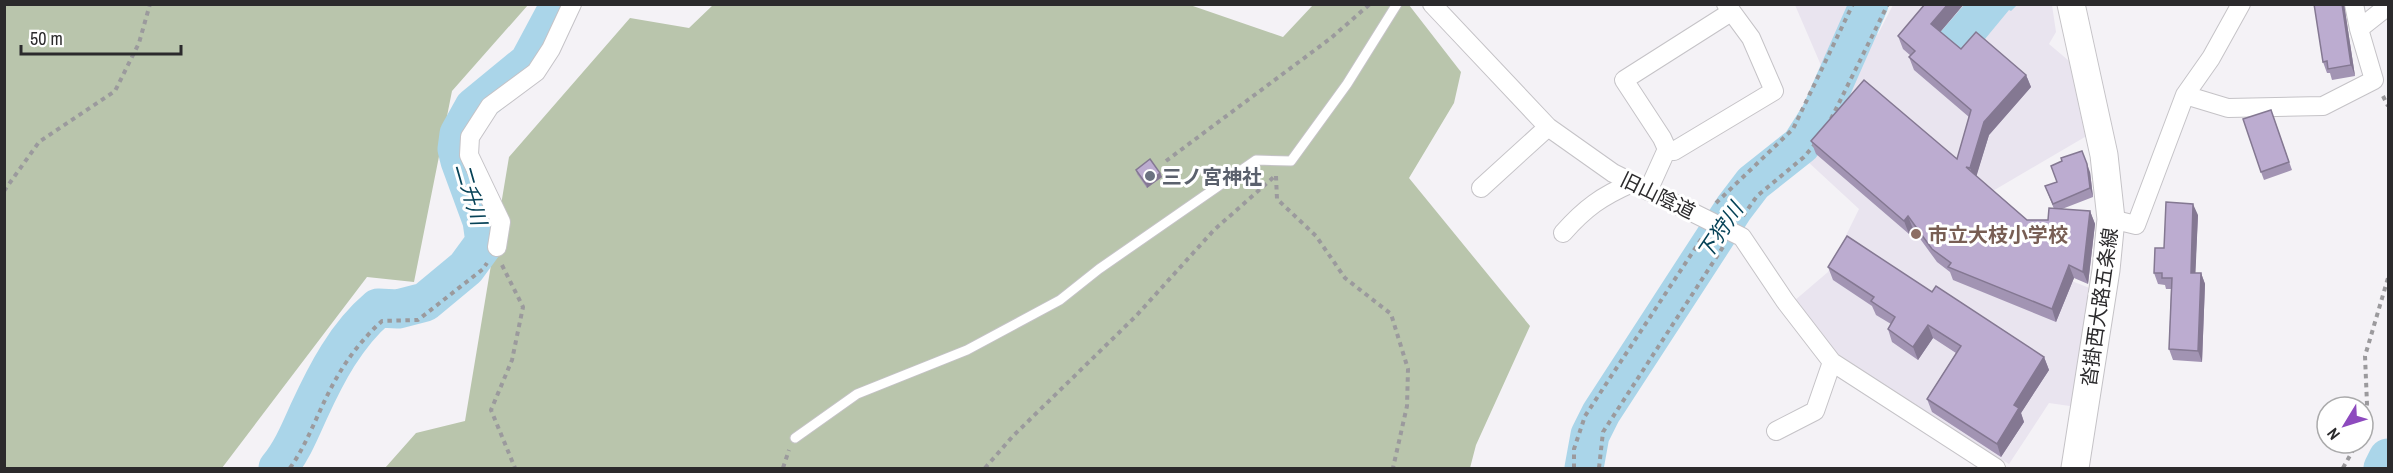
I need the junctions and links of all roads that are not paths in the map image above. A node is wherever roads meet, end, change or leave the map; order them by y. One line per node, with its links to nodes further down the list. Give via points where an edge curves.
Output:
1 (572, 4): 17 (street, via 536,72 490,106 470,137 469,155 501,222)
2 (1396, 4): 20 (lane, via 1347,84 1291,161 1256,160 1060,300 967,350 857,394)
3 (1432, 4): 11 (street, 旧山陰道)
4 (2071, 4): 15 (main road, 沓掛西大路五条線, via 2104,155)
5 (2241, 4): 10 (street, via 2211,58)
6 (2354, 4): 9 (street)
7 (2388, 6): 9 (street)
8 (1729, 8): 12 (street, via 1624,80); 12 (street, via 1751,38 1774,91 1674,151)
9 (2363, 26): 10 (street, via 2374,80 2323,106 2228,108)
10 (2185, 94): 15 (street, via 2136,225)
11 (1548, 127): 13 (street, 旧山陰道, via 1613,173); 14 (street)
12 (1667, 149): 13 (street)
13 (1640, 187): 16 (street, via 1606,194); 18 (street, 旧山陰道, via 1742,237)
14 (1481, 188)
15 (2111, 219): 22 (main road, 沓掛西大路五条線)
16 (1563, 234)
17 (497, 247)
18 (1832, 362): 19 (street, via 1815,411); 21 (street, 旧山陰道)
19 (1776, 431)
20 (795, 438)
21 (1996, 468)
22 (2076, 468)

